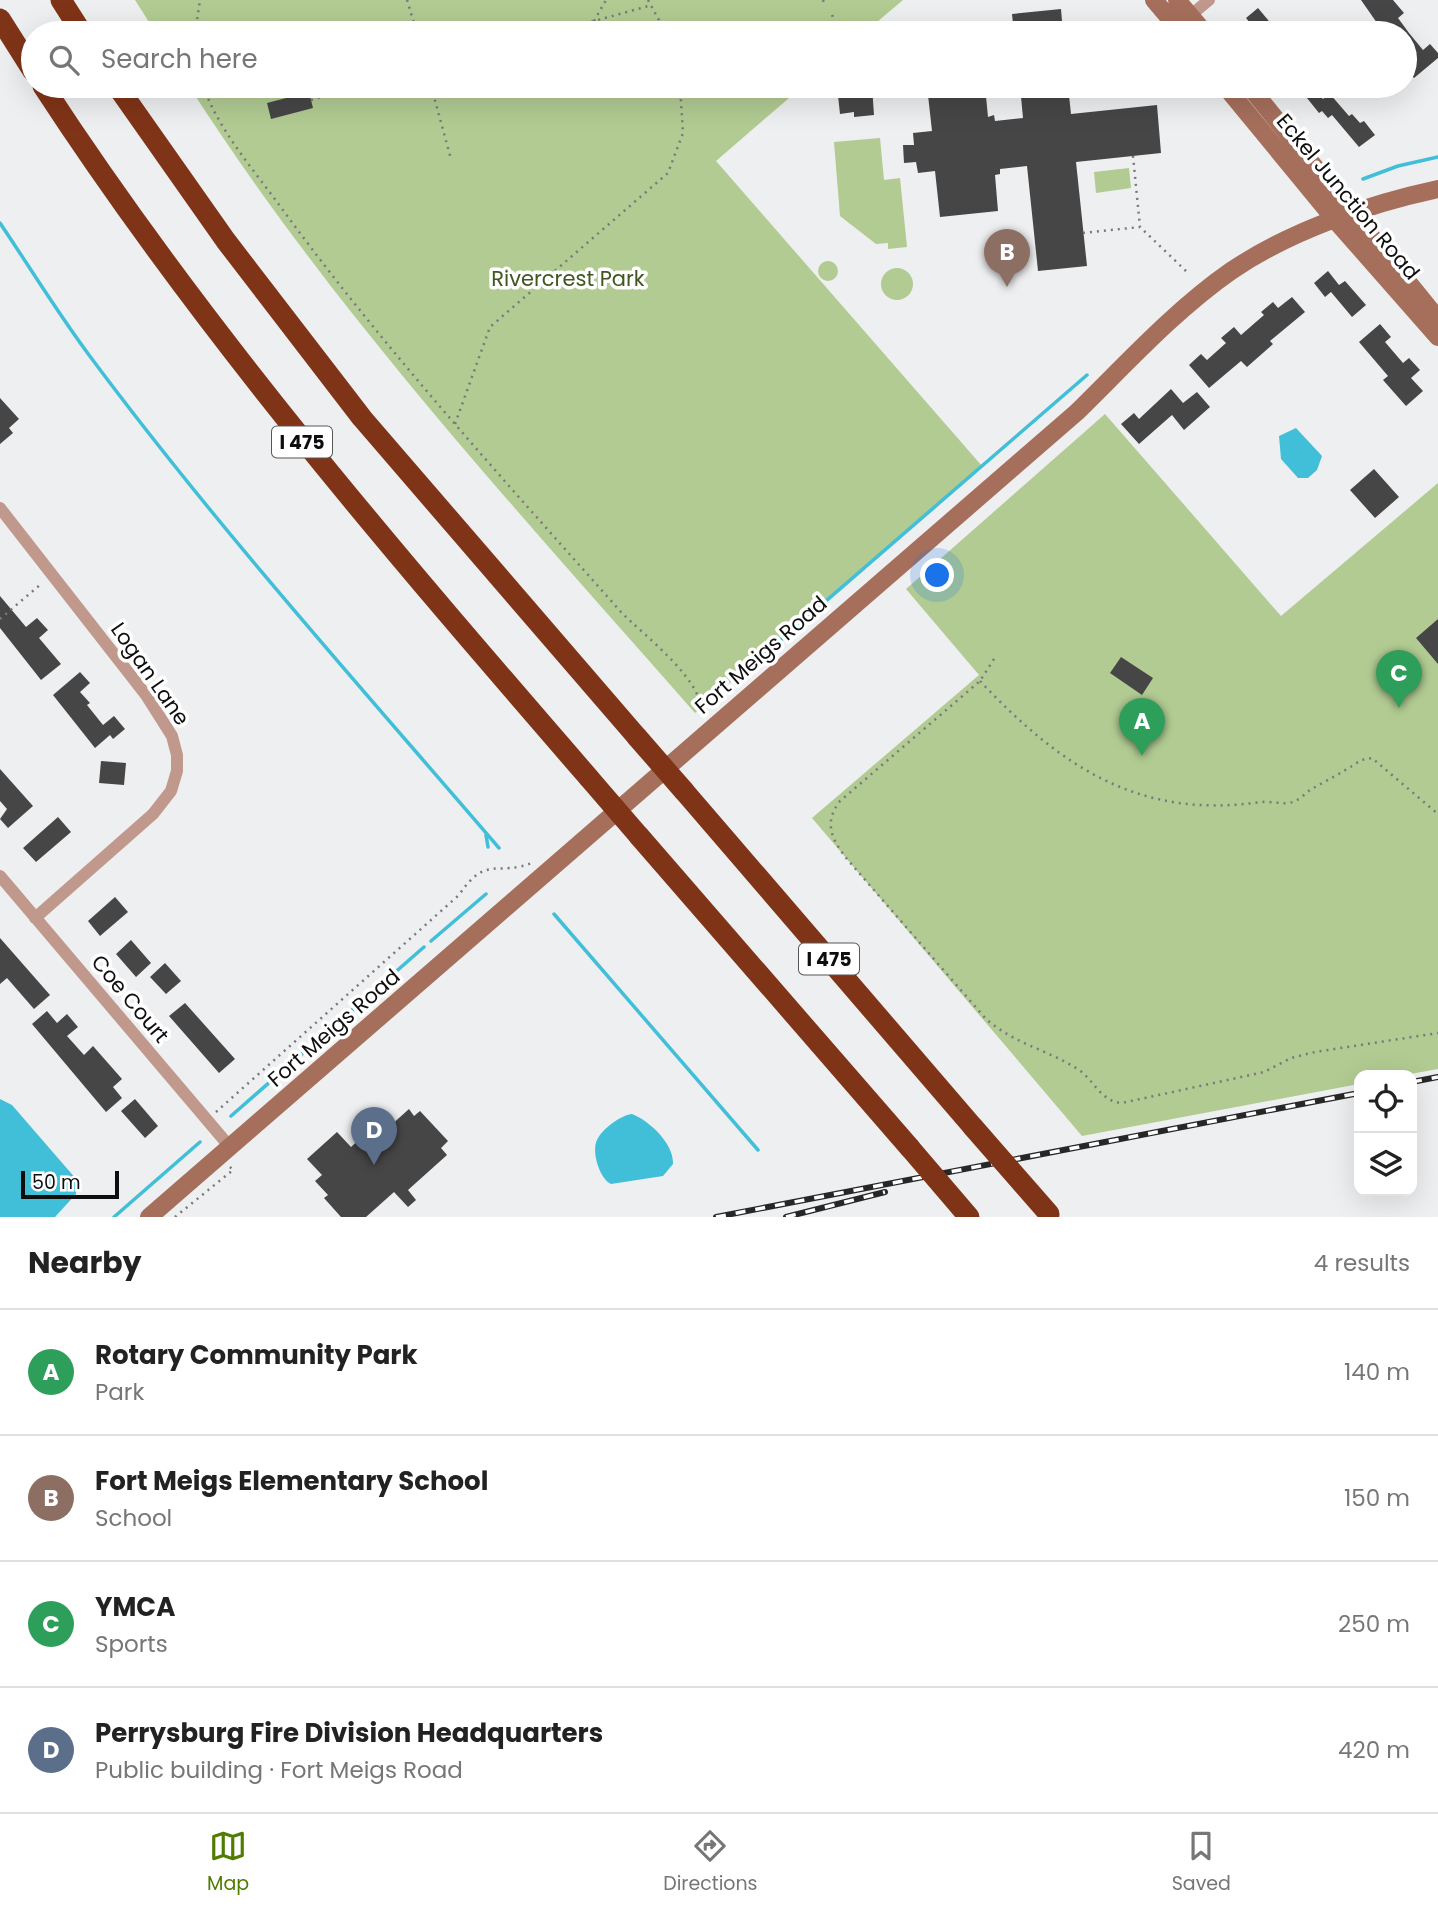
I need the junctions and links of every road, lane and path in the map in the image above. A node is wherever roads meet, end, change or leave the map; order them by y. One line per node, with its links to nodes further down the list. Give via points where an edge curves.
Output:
1 (61, 0): 12 (highway)
2 (200, 0): 13 (path)
3 (407, 0): 14 (path)
4 (606, 0): 15 (path)
5 (648, 0): 9 (path)
6 (1154, 0): 18 (street)
7 (1177, 0): 19 (street)
8 (1209, 0): 20 (street)
9 (652, 5): 15 (path); 16 (path)
10 (832, 15): 17 (path)
11 (0, 19): 21 (highway)
12 (74, 21)
13 (197, 21)
14 (413, 21)
15 (594, 21)
16 (660, 21)
17 (835, 21)
18 (1178, 21)
19 (1182, 21)
20 (1187, 21)
21 (21, 52)
22 (51, 98): 59 (highway, I 475, bridge, via 144,234 296,435)
23 (125, 98): 56 (highway, I 475, bridge, via 226,241 345,397)
24 (208, 98): 41 (path, via 220,124 355,308)
25 (318, 98): 30 (path)
26 (434, 98): 32 (path)
27 (681, 98): 41 (path, via 683,133 668,173 490,327)
28 (1235, 98): 35 (street, Eckel Junction Road)
29 (1259, 98): 34 (street, Eckel Junction Road)
30 (311, 100)
31 (1133, 156): 36 (path)
32 (451, 159)
33 (1438, 189): 34 (street, Fort Meigs Road)
34 (1355, 214): 35 (street, Fort Meigs Road); 39 (street, Eckel Junction Road)
35 (1336, 221): 40 (street, Eckel Junction Road); 54 (street, Fort Meigs Road, via 1253,257 1200,295 1077,412)
36 (1140, 227): 37 (path); 38 (path)
37 (1083, 233)
38 (1186, 271)
39 (1438, 319)
40 (1438, 337)
41 (455, 424): 47 (path, via 639,632 656,644 693,686 701,703)
42 (0, 508): 51 (street, Logan Lane, via 146,695 167,727 177,755 171,791 153,814)
43 (41, 584): 44 (path)
44 (0, 619)
45 (994, 659): 46 (path)
46 (980, 681): 48 (path, via 1023,726 1057,752 1094,776 1149,797 1208,806 1292,802 1360,760 1372,758); 52 (path, via 847,794 830,823 835,843 847,859 1002,1032 1079,1069 1108,1100 1122,1103 1264,1072 1307,1053)
47 (699, 720)
48 (1438, 814)
49 (542, 857): 53 (path, via 517,868 491,869 471,877 459,895)
50 (0, 876): 51 (street, Coe Court)
51 (35, 918): 54 (street, Coe Court)
52 (1438, 1033)
53 (215, 1113)
54 (230, 1147): 57 (street, Fort Meigs Road)
55 (233, 1170): 58 (path)
56 (1050, 1215)
57 (149, 1217)
58 (175, 1217)
59 (969, 1217)

